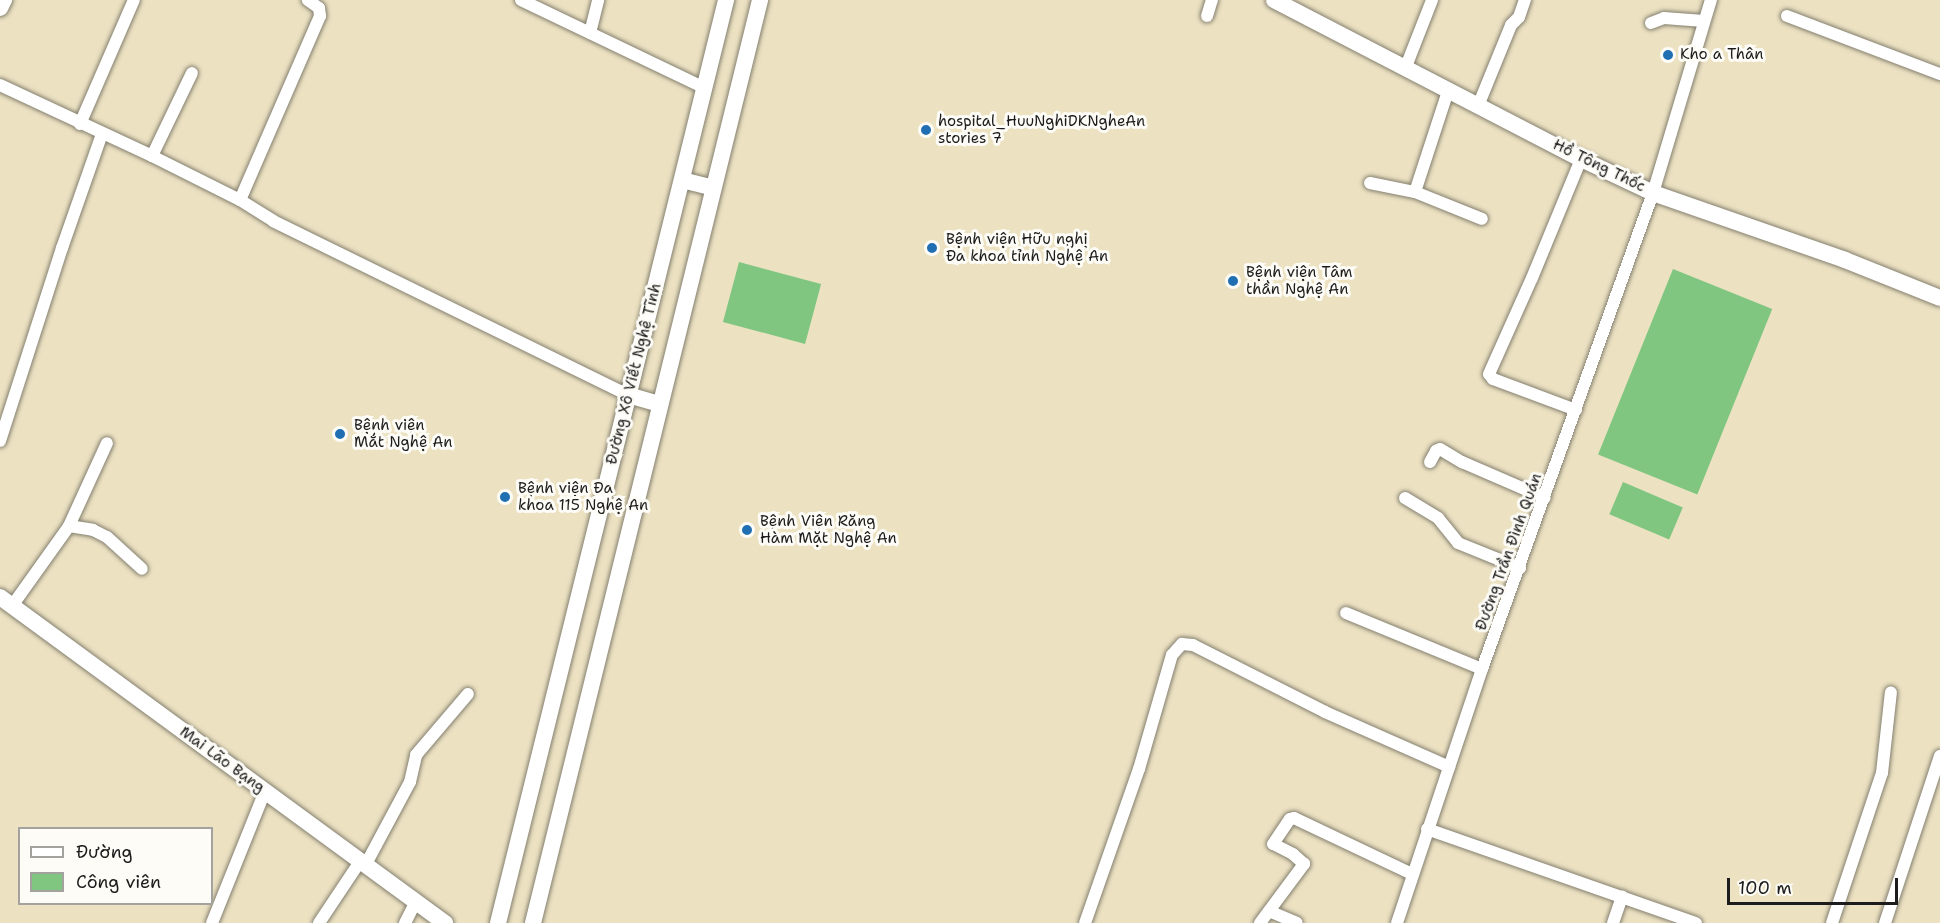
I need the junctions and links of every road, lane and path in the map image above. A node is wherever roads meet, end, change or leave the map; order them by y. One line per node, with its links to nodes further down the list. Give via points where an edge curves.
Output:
1 (4, 0): 13 (main road)
2 (134, 0): 26 (street)
3 (308, 0): 35 (street, via 319,8 320,16)
4 (521, 0): 18 (street)
5 (598, 0): 18 (street)
6 (726, 0): 23 (main road, Đường Xô Viết Nghệ Tĩnh)
7 (760, 0): 32 (main road)
8 (1212, 0): 14 (street)
9 (1432, 0): 19 (street)
10 (1525, 0): 25 (street)
11 (1711, 0): 16 (street, Đường Trần Đình Quán)
12 (1276, 1): 19 (main road, Hồ Tông Thốc)
13 (0, 8)
14 (1207, 16)
15 (1787, 16): 21 (street)
16 (1704, 21): 17 (street, via 1664,18); 34 (street, Đường Trần Đình Quán)
17 (1651, 23)
18 (590, 33): 23 (street)
19 (1406, 69): 24 (main road, Hồ Tông Thốc)
20 (192, 73): 28 (street)
21 (1940, 75)
22 (0, 85): 26 (street)
23 (705, 88): 30 (main road, Đường Xô Viết Nghệ Tĩnh)
24 (1449, 91): 25 (main road, Hồ Tông Thốc); 33 (street)
25 (1478, 106): 29 (main road, Hồ Tông Thốc)
26 (80, 124): 27 (street)
27 (102, 134): 28 (street); 41 (street)
28 (153, 156): 35 (street)
29 (1581, 159): 34 (main road, Hồ Tông Thốc); 40 (street, via 1489,374 1493,379)
30 (682, 180): 32 (main road); 38 (main road, Đường Xô Viết Nghệ Tĩnh)
31 (1370, 183): 33 (street)
32 (713, 188): 39 (main road)
33 (1414, 192): 36 (street)
34 (1653, 193): 37 (main road, Hồ Tông Thốc, via 1845,260); 40 (street, Đường Trần Đình Quán)
35 (240, 200): 38 (street, via 273,221)
36 (1482, 219)
37 (1940, 298)
38 (628, 395): 39 (main road); 67 (main road, Đường Xô Viết Nghệ Tĩnh)
39 (660, 404): 68 (main road)
40 (1576, 410): 45 (street, Đường Trần Đình Quán)
41 (0, 441)
42 (107, 443): 46 (street)
43 (1430, 462): 45 (street, via 1436,450 1440,450)
44 (1405, 498): 47 (street, via 1438,518 1458,543)
45 (1545, 498): 47 (street, Đường Trần Đình Quán)
46 (69, 526): 48 (street, via 107,537); 49 (street)
47 (1520, 568): 51 (street, Đường Trần Đình Quán)
48 (142, 569)
49 (6, 601): 56 (main road, Mai Lão Bạng)
50 (1346, 613): 51 (street)
51 (1482, 669): 55 (street, Đường Trần Đình Quán)
52 (1891, 692): 75 (street, via 1882,773)
53 (468, 694): 58 (street, via 416,755 410,782)
54 (1940, 756): 76 (street)
55 (1449, 767): 57 (street, Đường Trần Đình Quán); 69 (street, via 1325,712 1193,645 1182,644 1172,655 1139,769)
56 (266, 791): 58 (main road, Mai Lão Bạng); 63 (street)
57 (1427, 829): 59 (street, Đường Trần Đình Quán); 60 (street)
58 (364, 862): 61 (main road, Mai Lão Bạng); 64 (street)
59 (1412, 874): 62 (street, via 1290,819 1273,844 1304,864); 72 (street, Đường Trần Đình Quán)
60 (1622, 897): 73 (street); 74 (street)
61 (415, 903): 65 (street); 66 (main road, Mai Lão Bạng)
62 (1269, 911): 70 (street); 71 (street)
63 (212, 923)
64 (319, 923)
65 (405, 923)
66 (445, 923)
67 (498, 923)
68 (533, 923)
69 (1085, 923)
70 (1260, 923)
71 (1298, 923)
72 (1397, 923)
73 (1613, 923)
74 (1695, 923)
75 (1832, 923)
76 (1886, 923)

